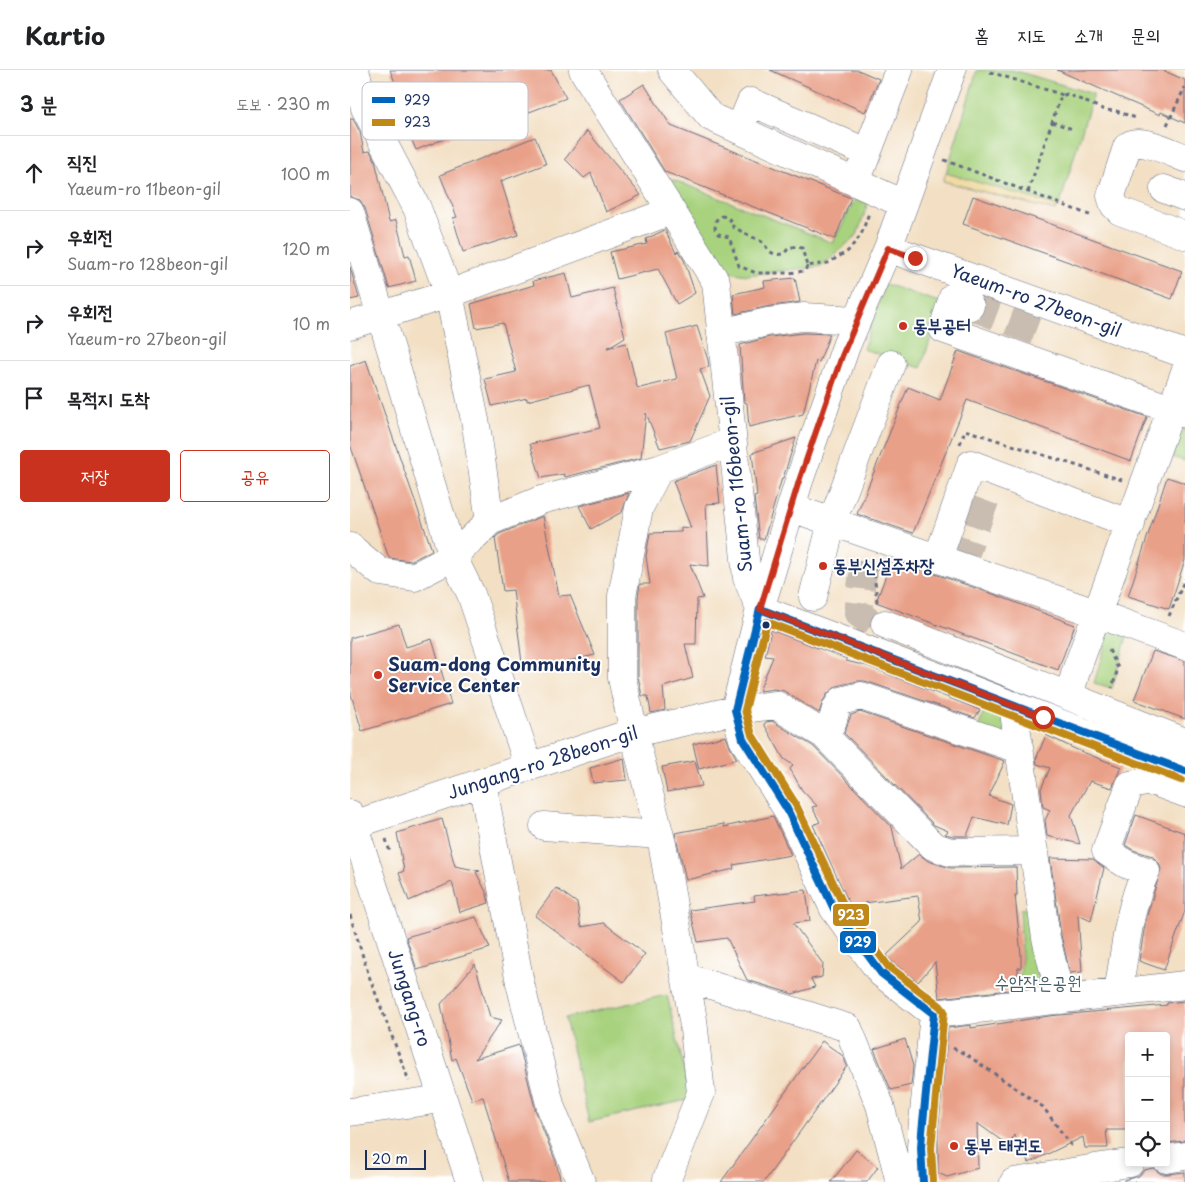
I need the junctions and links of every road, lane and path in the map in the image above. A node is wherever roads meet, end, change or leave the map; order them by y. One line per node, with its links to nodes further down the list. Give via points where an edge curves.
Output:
1 (355, 70): 8 (street)
2 (583, 70): 23 (street, Suam-ro 116beon-gil)
3 (672, 70): 13 (street, via 711,118)
4 (899, 70): 16 (street)
5 (952, 70): 17 (street)
6 (990, 72): 9 (path)
7 (1185, 87): 14 (path)
8 (362, 94)
9 (1064, 95): 10 (path); 11 (path)
10 (1139, 120)
11 (1052, 122): 12 (path); 21 (path)
12 (1073, 129)
13 (739, 130): 16 (street, via 751,102); 19 (street)
14 (1164, 130)
15 (382, 140): 29 (street, via 417,208)
16 (866, 152): 19 (street)
17 (922, 152): 20 (path); 22 (street)
18 (1185, 158): 26 (street, via 1138,142 1129,145 1111,196 1120,211)
19 (856, 182): 22 (street)
20 (1016, 188)
21 (1028, 192)
22 (904, 204): 27 (street)
23 (671, 211): 29 (street); 34 (street, Suam-ro 116beon-gil, via 716,282)
24 (869, 211): 28 (path, via 861,235 848,251 828,263)
25 (350, 212): 31 (street)
26 (1185, 235)
27 (888, 248): 32 (street); 35 (street, Yaeum-ro 27beon-gil)
28 (807, 266): 28 (path, via 797,272 756,273 739,266 729,237 718,234 716,220 727,217 733,227 764,243 774,254 785,254 792,247 802,248)
29 (449, 294): 31 (street); 42 (street, via 476,425)
30 (970, 306): 38 (street, via 953,298 943,329)
31 (381, 315): 33 (street); 46 (street)
32 (857, 320): 34 (street, via 803,317); 41 (street)
33 (350, 325)
34 (721, 333): 39 (street, Suam-ro 116beon-gil)
35 (1185, 354)
36 (891, 364): 43 (street)
37 (1185, 372): 38 (street)
38 (1178, 412): 44 (street)
39 (732, 442): 40 (street); 50 (street, Suam-ro 116beon-gil, via 747,578)
40 (659, 469): 42 (street, via 541,500); 58 (street, via 638,508 622,596 622,678)
41 (792, 508): 43 (street); 50 (street)
42 (490, 521): 46 (street)
43 (832, 522): 47 (street); 49 (street)
44 (1131, 524): 47 (street, via 971,464); 51 (street)
45 (350, 547): 46 (street, via 380,572 414,577)
46 (453, 557): 62 (street, via 471,594)
47 (938, 558): 51 (street)
48 (1185, 579): 53 (path)
49 (813, 597)
50 (760, 609): 56 (street); 57 (street)
51 (1107, 617): 53 (street); 54 (path, via 1108,650 1118,668); 55 (street, via 1076,671)
52 (885, 624): 55 (street)
53 (1173, 642)
54 (1112, 688)
55 (1069, 696): 60 (street)
56 (1013, 706): 61 (street); 63 (street)
57 (735, 710): 58 (street, Jungang-ro 28beon-gil); 59 (street, Jungang-ro 28beon-gil, via 776,706); 75 (street, via 743,739 787,810 834,909 881,973)
58 (634, 733): 62 (street, Jungang-ro 28beon-gil); 68 (street)
59 (823, 734): 61 (street, via 832,723 841,701 861,696); 69 (street, Jungang-ro 28beon-gil, via 932,846 950,852)
60 (1185, 742)
61 (1019, 749): 69 (street)
62 (529, 767): 64 (street, Jungang-ro 28beon-gil)
63 (1185, 771)
64 (482, 782): 66 (street, Jungang-ro 28beon-gil); 83 (street, via 520,983 548,1098)
65 (1185, 793): 73 (street, via 1152,781 1130,785 1106,851 1126,864 1146,871 1129,926)
66 (352, 820): 76 (street, Jungang-ro)
67 (544, 826): 68 (street)
68 (660, 835): 71 (street)
69 (1034, 851): 74 (street, via 1046,938)
70 (350, 915): 76 (path, via 368,976)
71 (685, 977): 84 (street, via 701,1093); 85 (street, via 848,1028 880,1105)
72 (1185, 985): 73 (street)
73 (1118, 993): 74 (street)
74 (1061, 1000): 75 (street)
75 (933, 1026): 81 (path, via 967,1055 1043,1107); 86 (street, via 922,1132)
76 (430, 1101): 77 (street); 82 (street, Jungang-ro)
77 (350, 1112)
78 (1185, 1156): 79 (street)
79 (1170, 1158)
80 (1125, 1164): 81 (street)
81 (1091, 1168): 87 (street)
82 (470, 1182)
83 (581, 1182)
84 (668, 1182)
85 (900, 1182)
86 (923, 1182)
87 (1014, 1182)

